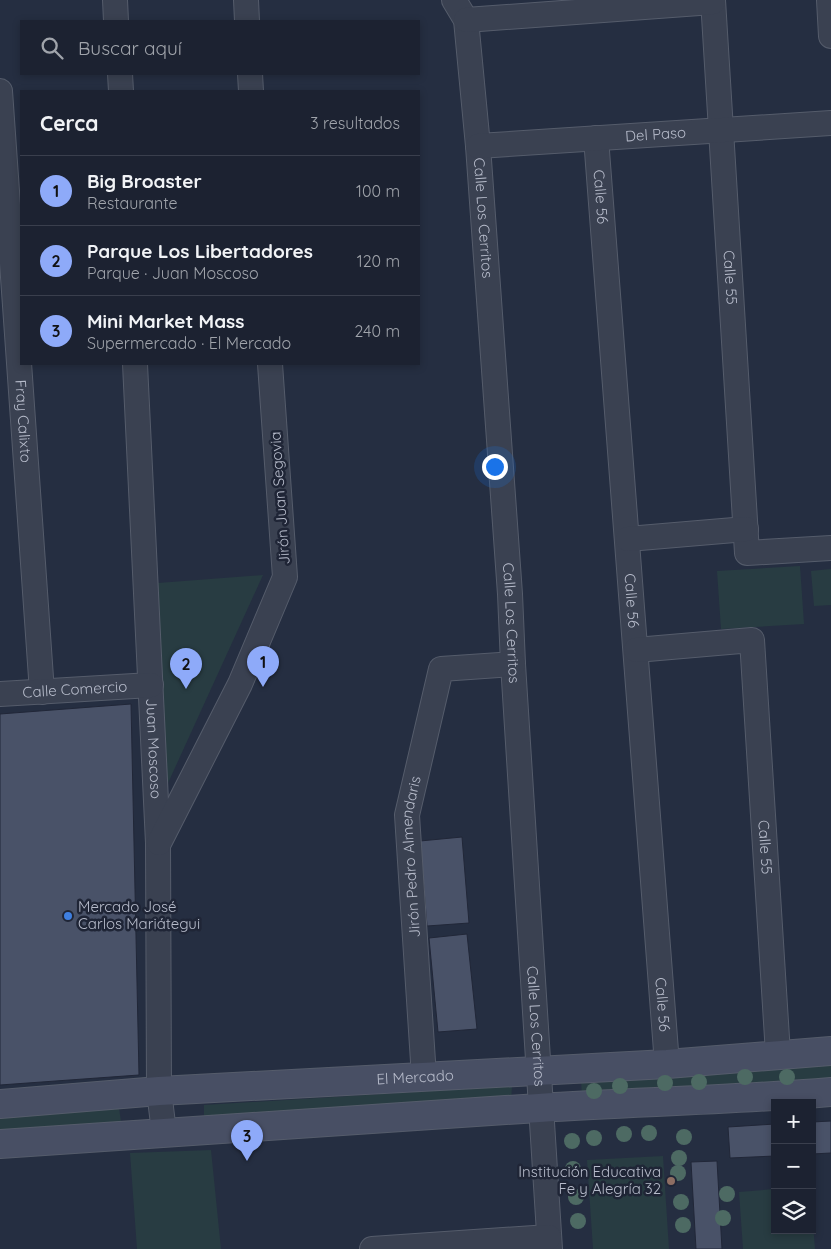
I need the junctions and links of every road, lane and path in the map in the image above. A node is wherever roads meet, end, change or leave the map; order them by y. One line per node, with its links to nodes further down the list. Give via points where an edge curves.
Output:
1 (115, 0): 7 (street)
2 (246, 0): 8 (street)
3 (829, 0): 9 (street)
4 (713, 1): 5 (street); 16 (street, Calle 55)
5 (637, 4): 6 (street)
6 (460, 10): 18 (street, Calle Los Cerritos)
7 (116, 20)
8 (247, 20)
9 (831, 36)
10 (120, 75): 12 (street)
11 (250, 75): 13 (street)
12 (121, 90)
13 (251, 90)
14 (0, 91): 19 (street, Fray Calixto)
15 (831, 124): 16 (street, Del Paso)
16 (721, 130): 17 (street, Del Paso); 24 (street, Calle 55)
17 (596, 138): 18 (street, Del Paso); 25 (street, Calle 56)
18 (478, 146): 28 (street, Calle Los Cerritos)
19 (9, 180): 20 (street, Fray Calixto)
20 (20, 351)
21 (21, 365): 30 (street, Fray Calixto)
22 (135, 365): 29 (street, Juan Moscoso)
23 (270, 365): 32 (street, Jirón Juan Segovia, via 285,577 240,684)
24 (746, 529): 25 (street); 26 (street, Calle 55, via 747,553)
25 (628, 539): 27 (street, Calle 56)
26 (831, 548)
27 (636, 650): 34 (street, Calle 55, via 752,640); 35 (street, Calle 56)
28 (513, 664): 36 (street, Calle Los Cerritos); 37 (street, Jirón Pedro Almendaris, via 441,669 407,815)
29 (151, 685): 30 (street, Calle Comercio); 32 (street, Juan Moscoso)
30 (42, 692): 31 (street, Calle Comercio)
31 (0, 694)
32 (158, 843): 38 (street, Juan Moscoso)
33 (831, 1051): 34 (main road, El Mercado)
34 (778, 1054): 35 (main road, El Mercado)
35 (667, 1064): 36 (main road, El Mercado)
36 (539, 1071): 37 (main road, El Mercado); 41 (street, Calle Los Cerritos)
37 (424, 1077): 38 (main road, El Mercado)
38 (159, 1091): 40 (main road, El Mercado); 42 (street, Juan Moscoso)
39 (831, 1092): 41 (main road)
40 (0, 1104)
41 (540, 1108): 42 (main road); 44 (street, Calle Los Cerritos)
42 (164, 1132): 43 (main road)
43 (0, 1144)
44 (549, 1243): 45 (street)
45 (372, 1249)

